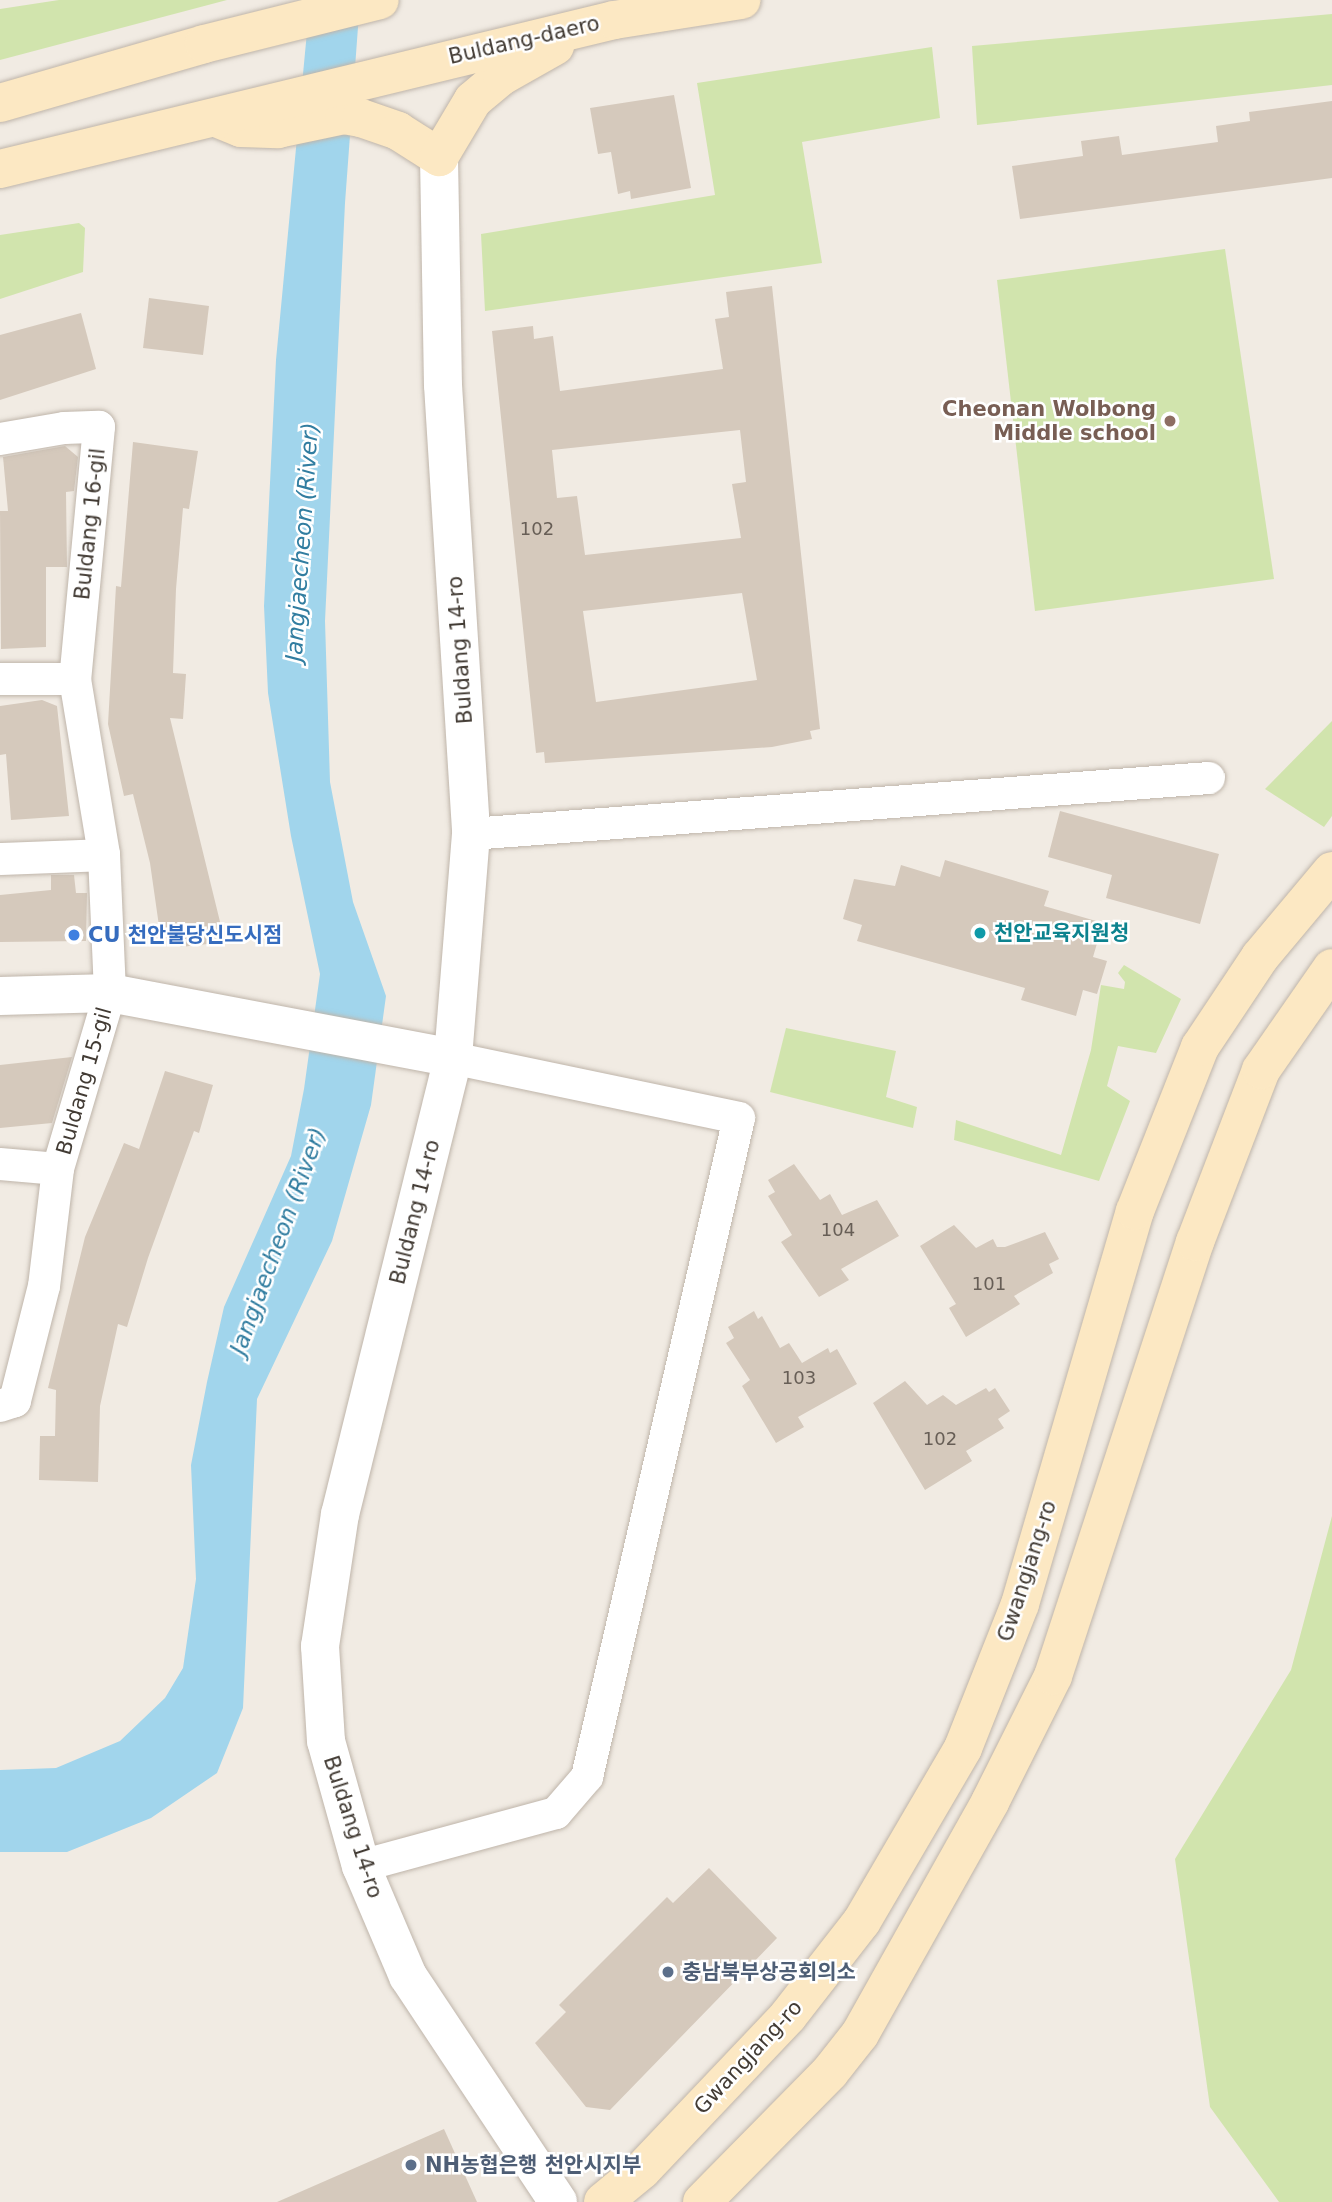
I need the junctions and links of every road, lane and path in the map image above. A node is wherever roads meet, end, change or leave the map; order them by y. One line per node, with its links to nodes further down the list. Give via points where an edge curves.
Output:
1 (380, 0): 4 (main road, via 204,44)
2 (741, 0): 3 (main road, Buldang-daero)
3 (593, 24): 5 (main road, Buldang-daero); 6 (main road, via 502,76 472,100)
4 (0, 103)
5 (208, 115): 6 (main road, via 242,128 278,129 344,115 375,121); 7 (main road)
6 (439, 157): 12 (street, Buldang 14-ro, via 443,385)
7 (0, 169)
8 (0, 439): 10 (street, Buldang 16-gil, via 99,427)
9 (0, 679): 10 (street)
10 (75, 679): 13 (street, Buldang 16-gil)
11 (1209, 778): 12 (street)
12 (471, 834): 19 (street, Buldang 14-ro)
13 (104, 855): 14 (street); 17 (street, Buldang 16-gil)
14 (0, 859)
15 (1332, 871): 25 (main road, Gwangjang-ro, via 1259,957 1200,1047 1135,1211 1020,1604 963,1748 862,1921 788,2016 642,2169)
16 (1332, 968): 26 (main road, via 1261,1070 1195,1242 1053,1676 990,1802 860,2034 830,2072)
17 (110, 993): 18 (street); 19 (street); 21 (street, Buldang 15-gil)
18 (0, 996)
19 (453, 1058): 23 (street, Buldang 14-ro, via 340,1514 320,1646 326,1741); 23 (street, via 739,1118 587,1777 556,1813)
20 (0, 1164): 21 (street, Buldang 15-gil)
21 (58, 1168): 22 (street, Buldang 15-gil, via 44,1286 15,1401)
22 (0, 1406)
23 (361, 1866): 24 (street, Buldang 14-ro, via 408,1976)
24 (558, 2202)
25 (603, 2202)
26 (702, 2202)

